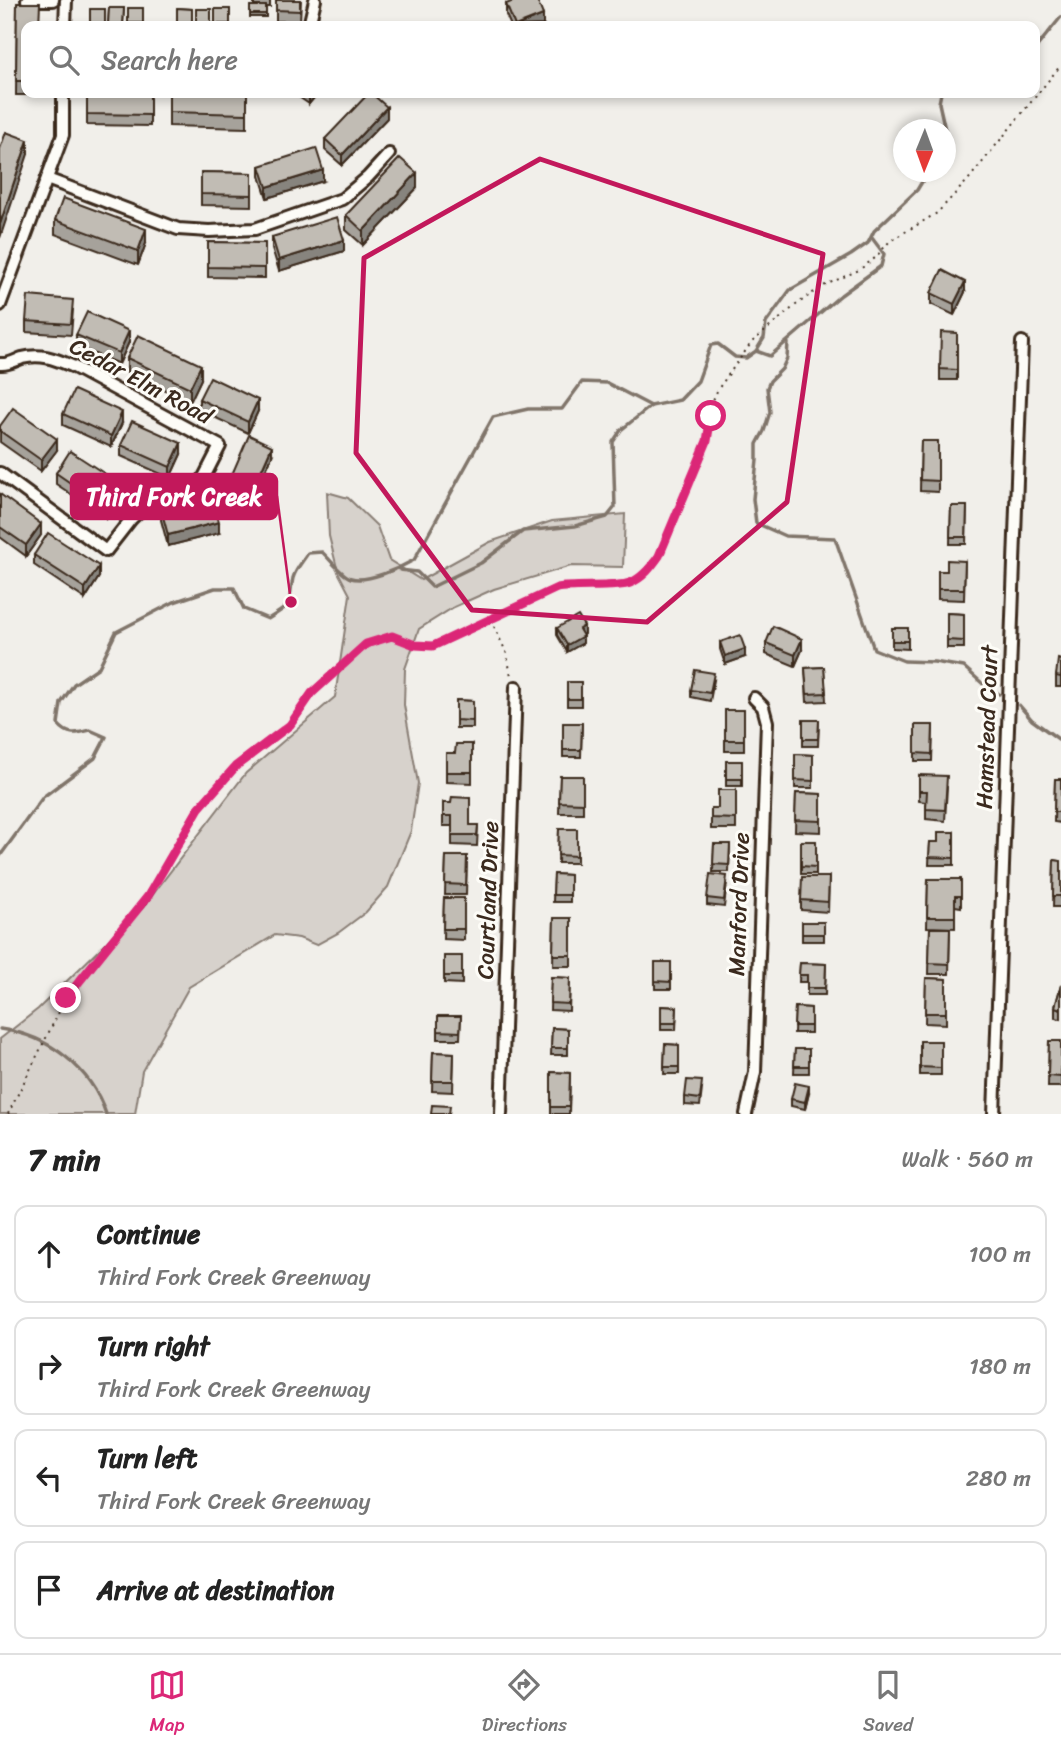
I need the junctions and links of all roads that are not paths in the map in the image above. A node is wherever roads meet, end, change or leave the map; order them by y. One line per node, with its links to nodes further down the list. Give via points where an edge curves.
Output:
1 (27, 0): 2 (street)
2 (53, 0)
3 (66, 0): 5 (street)
4 (315, 0): 6 (street)
5 (65, 21)
6 (310, 21)
7 (63, 98): 9 (street, via 63,135)
8 (389, 154): 9 (street, via 342,199 255,229 178,229)
9 (47, 179): 10 (street)
10 (0, 305)
11 (1022, 342): 18 (street, Hamstead Court)
12 (0, 364): 13 (street, Cedar Elm Road, via 48,356 220,446 200,485 147,503 106,551)
13 (0, 473)
14 (516, 687): 16 (street, Courtland Drive)
15 (754, 698): 17 (street, Manford Drive, via 763,707 767,722 755,1072)
16 (501, 1114)
17 (746, 1114)
18 (994, 1114)

